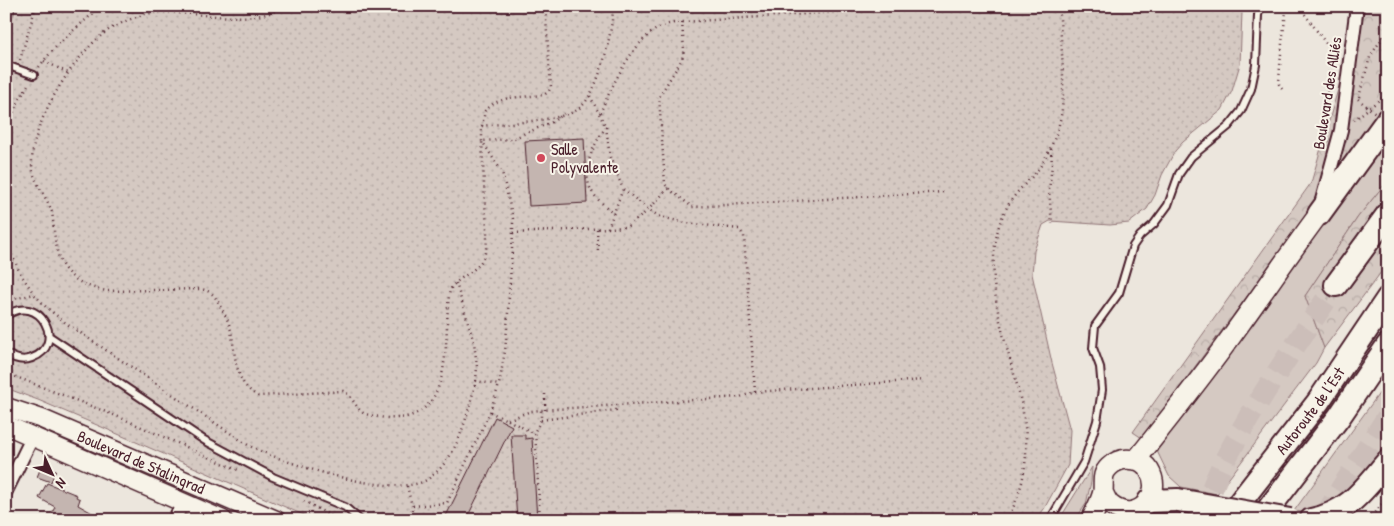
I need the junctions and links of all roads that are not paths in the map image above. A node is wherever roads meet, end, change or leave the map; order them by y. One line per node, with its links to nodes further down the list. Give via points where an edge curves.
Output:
1 (11, 6): 4 (lane)
2 (1261, 6): 30 (lane, via 1256,65 1241,111 1229,126 1191,157 1179,174 1168,204 1133,246 1119,293 1095,326 1093,348 1102,378 1097,421 1084,462)
3 (1357, 6): 8 (street, Boulevard des Alliés, via 1341,130)
4 (6, 22)
5 (6, 65): 6 (lane)
6 (34, 75)
7 (1388, 120): 8 (highway)
8 (1319, 214): 19 (main road, via 1241,324)
9 (1388, 214): 10 (highway)
10 (1336, 284)
11 (1388, 298): 32 (highway, Autoroute de l’Est, via 1318,402)
12 (7, 315): 13 (lane, via 23,309 31,310 44,320)
13 (49, 336): 15 (lane, via 42,351 28,360); 29 (lane, via 204,440 274,477 345,507)
14 (1388, 345): 33 (highway, Autoroute de l’Est, via 1339,417)
15 (6, 353)
16 (6, 407): 28 (main road, Boulevard de Stalingrad, via 42,419)
17 (6, 425): 18 (main road, Boulevard de Stalingrad)
18 (33, 436): 21 (street); 24 (main road, Boulevard de Stalingrad)
19 (1136, 460): 22 (main road, via 1122,459 1110,466 1102,478); 23 (main road, via 1147,466 1153,477 1154,490)
20 (1388, 460): 35 (highway, via 1353,501 1338,512)
21 (6, 491)
22 (1102, 492): 25 (main road); 31 (main road)
23 (1149, 501): 25 (main road, via 1137,510); 34 (highway, bridge, via 1178,500)
24 (183, 503): 26 (street); 27 (main road, Boulevard de Stalingrad)
25 (1118, 515)
26 (174, 520)
27 (223, 520)
28 (276, 520)
29 (360, 520)
30 (1050, 520)
31 (1091, 520)
32 (1226, 520)
33 (1260, 520)
34 (1290, 520)
35 (1311, 520)

